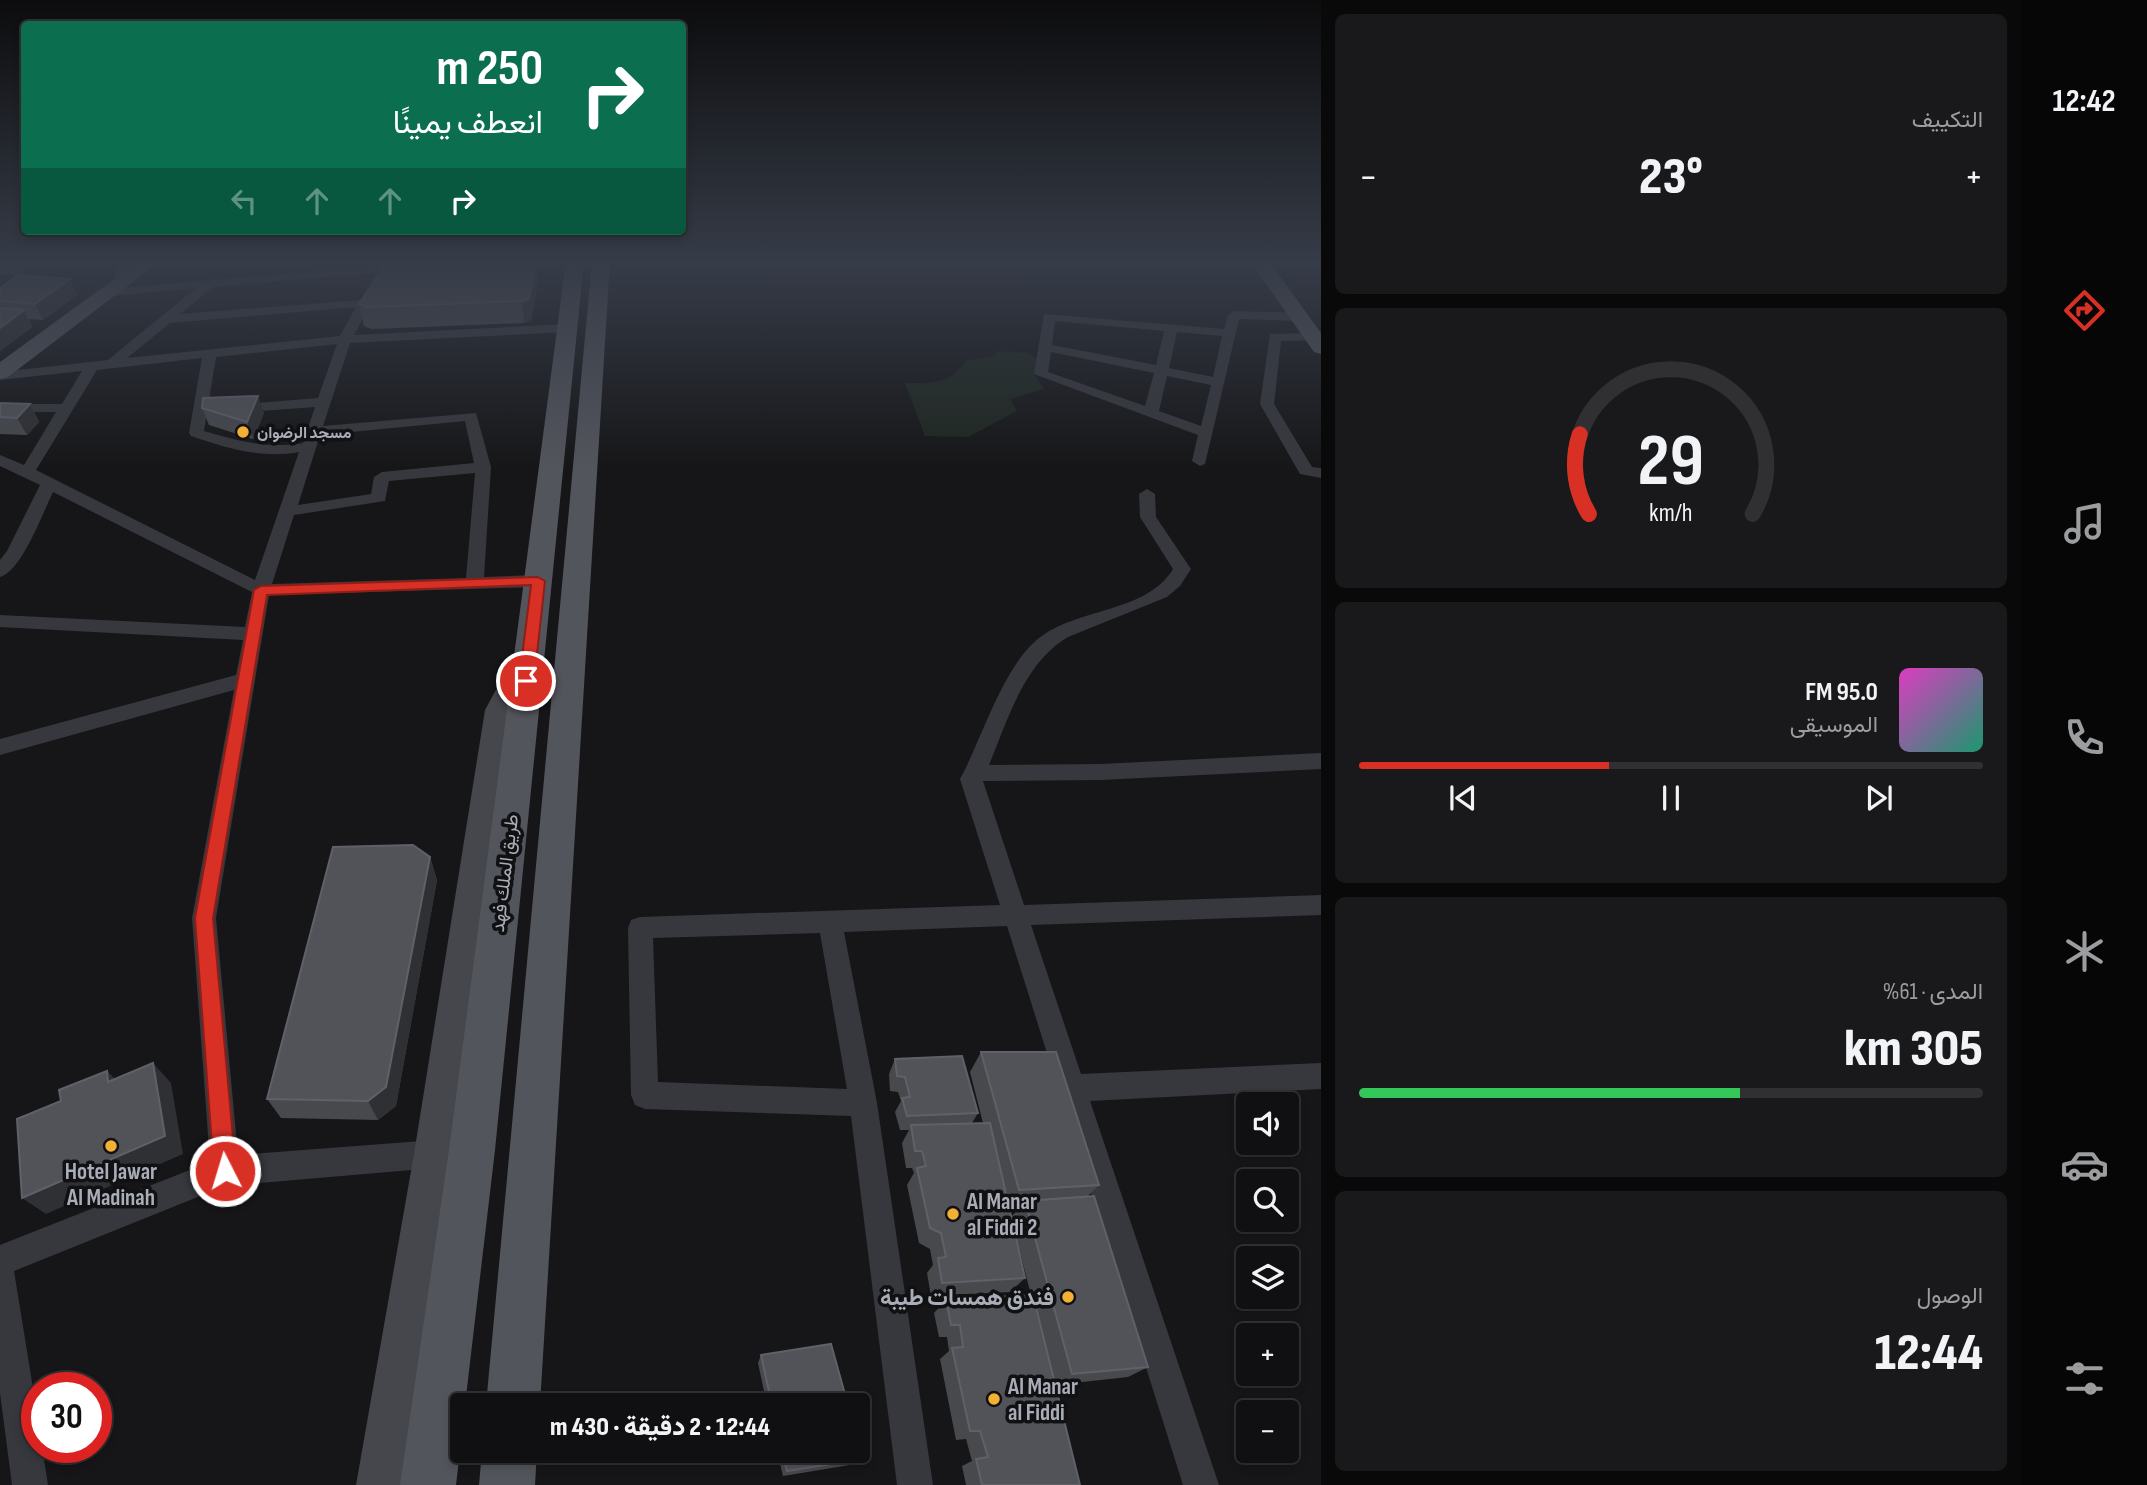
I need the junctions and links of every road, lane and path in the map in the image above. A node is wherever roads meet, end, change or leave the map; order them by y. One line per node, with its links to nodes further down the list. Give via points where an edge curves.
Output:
1 (44, 330): 19 (main road)
2 (58, 330): 23 (main road)
3 (152, 330): 20 (street)
4 (350, 330): 14 (street)
5 (434, 330): 14 (street)
6 (577, 330): 42 (main road, طريق الملك فهد)
7 (578, 330): 62 (main road, طريق الملك فهد)
8 (1047, 330): 17 (street)
9 (1083, 330): 15 (street)
10 (1157, 330): 15 (street)
11 (1171, 330): 22 (street)
12 (1204, 330): 13 (street)
13 (1230, 333): 24 (street)
14 (345, 339): 18 (street); 25 (street)
15 (1110, 341): 17 (street); 22 (street)
16 (1317, 342): 36 (street, via 1275,337 1267,404 1306,471)
17 (1044, 347): 29 (street, via 1041,374)
18 (210, 353): 20 (street); 28 (street)
19 (0, 362)
20 (113, 363): 21 (street)
21 (92, 366): 23 (street); 27 (street)
22 (1162, 370): 24 (street); 29 (street)
23 (0, 374)
24 (1218, 382): 30 (street)
25 (324, 402): 28 (street); 31 (street)
26 (0, 408): 27 (street)
27 (66, 408): 35 (street)
28 (200, 412): 31 (street, via 196,433 251,451 293,450)
29 (1151, 413): 30 (street)
30 (1206, 433): 33 (street)
31 (311, 439): 34 (street, via 471,416); 39 (street)
32 (0, 460): 35 (street)
33 (1200, 461)
34 (484, 467): 39 (street, via 382,477 379,498); 43 (street)
35 (27, 472): 37 (street)
36 (1321, 473)
37 (51, 482): 40 (street); 44 (street)
38 (1147, 494): 51 (street, via 1148,516 1182,569 1179,577 1154,597 1065,629 1031,655)
39 (287, 511): 44 (street)
40 (8, 552): 41 (street)
41 (0, 571)
42 (538, 581): 43 (street); 47 (main road, طريق الملك فهد)
43 (475, 583): 44 (street)
44 (261, 590): 46 (street)
45 (0, 621): 46 (street)
46 (251, 634): 48 (street)
47 (530, 653): 58 (street, via 499,710); 65 (main road, طريق الملك فهد)
48 (245, 680): 49 (street); 59 (street, via 204,918)
49 (0, 747)
50 (1321, 761): 51 (street)
51 (975, 773): 53 (street, via 971,779 976,798)
52 (1321, 905): 53 (street)
53 (1014, 915): 54 (street); 56 (street)
54 (830, 921): 57 (street); 57 (street, via 640,928 645,1094)
55 (1321, 1076): 56 (street)
56 (1071, 1088): 67 (street)
57 (863, 1103): 66 (street)
58 (435, 1154): 59 (street); 64 (street)
59 (225, 1171): 60 (street)
60 (0, 1261)
61 (0, 1275): 63 (street)
62 (514, 1393)
63 (30, 1485)
64 (382, 1485)
65 (428, 1485)
66 (915, 1485)
67 (1200, 1485)

